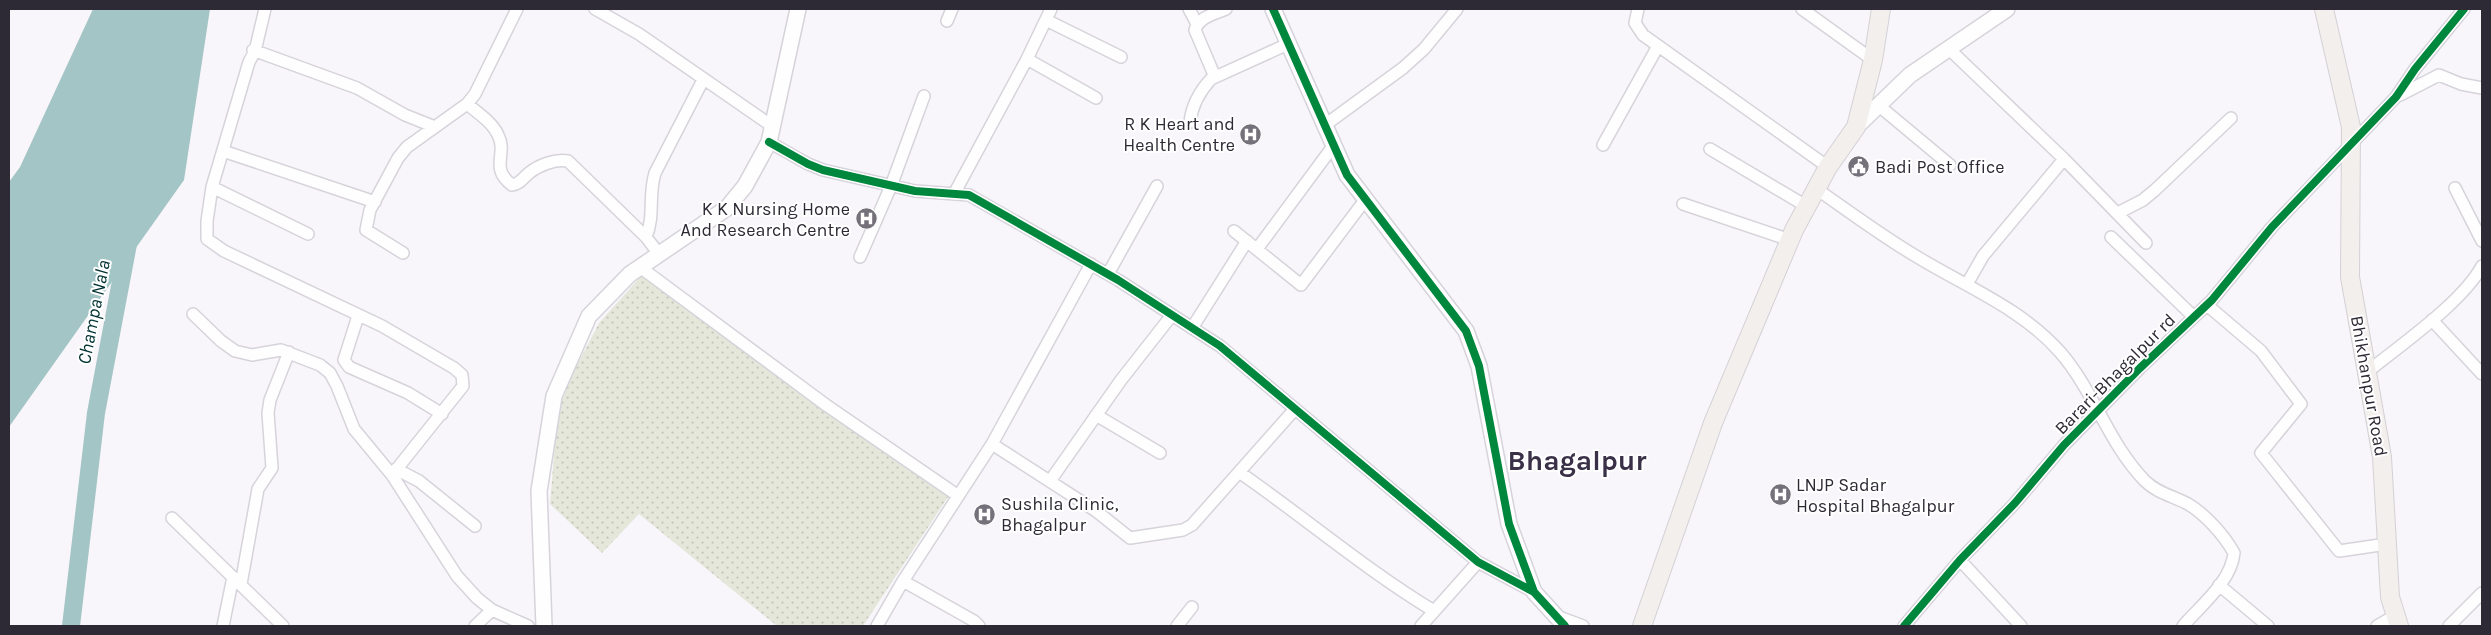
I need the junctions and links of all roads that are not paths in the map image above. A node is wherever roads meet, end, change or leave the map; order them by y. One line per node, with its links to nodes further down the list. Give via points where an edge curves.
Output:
1 (265, 9): 23 (street)
2 (517, 9): 33 (street)
3 (595, 9): 28 (street, via 639,34)
4 (797, 9): 38 (street)
5 (952, 9): 18 (street)
6 (1051, 9): 17 (street)
7 (1189, 9): 19 (street)
8 (1226, 9): 19 (street)
9 (1273, 9): 20 (street)
10 (1458, 9): 37 (street, via 1403,68)
11 (1638, 9): 21 (street, via 1635,22 1643,35)
12 (1802, 9): 26 (street)
13 (1881, 9): 26 (main road)
14 (2007, 9): 22 (street)
15 (2324, 9): 44 (main road, Bhikhanpur Road, via 2350,127)
16 (2464, 9): 31 (street)
17 (1046, 20): 24 (street); 25 (street)
18 (947, 21)
19 (1197, 24): 27 (street, via 1197,38)
20 (1288, 44): 27 (street); 37 (street)
21 (1658, 46): 43 (street); 49 (street)
22 (1948, 48): 34 (street, via 1910,75); 47 (street)
23 (253, 50): 39 (street, via 357,88 405,115); 46 (street)
24 (1120, 57)
25 (1027, 59): 32 (street); 55 (street)
26 (1873, 60): 40 (main road)
27 (1215, 77): 36 (street, via 1202,89 1191,110)
28 (703, 80): 38 (street); 63 (street, via 655,173 650,187 652,224)
29 (2482, 88): 31 (street, via 2439,75)
30 (924, 96): 50 (street)
31 (2396, 97): 44 (street, Barari-Bhagalpur rd)
32 (1096, 98)
33 (467, 104): 39 (street); 63 (street, via 500,137 498,164 512,185 517,185 536,168 568,161)
34 (1878, 104): 40 (street); 48 (street)
35 (2231, 118): 60 (street, via 2156,190)
36 (1190, 122)
37 (1325, 125): 42 (street)
38 (772, 126): 41 (street)
39 (436, 127): 57 (street, via 407,147 398,158)
40 (1856, 127): 49 (main road)
41 (769, 142): 50 (street, via 808,164); 71 (street, via 745,186 727,208)
42 (1334, 144): 56 (street, via 1347,175); 69 (street)
43 (1603, 145)
44 (2351, 146): 78 (street, Barari-Bhagalpur rd, via 2272,227); 86 (main road, Bhikhanpur Road, via 2350,277)
45 (1710, 149): 59 (street)
46 (223, 151): 52 (street); 57 (street)
47 (2064, 159): 60 (street); 77 (street, via 1983,256)
48 (1950, 165)
49 (1828, 167): 53 (main road)
50 (891, 186): 55 (street); 72 (street)
51 (1157, 186): 76 (street)
52 (212, 187): 62 (street); 81 (street, via 206,232 212,244)
53 (1816, 188): 59 (main road); 77 (street, via 1895,244)
54 (2455, 188): 67 (street)
55 (954, 194): 73 (street, via 968,195)
56 (1365, 200): 69 (street, via 1300,285); 106 (street, via 1466,331 1474,350 1509,524)
57 (375, 202): 70 (street, via 366,230)
58 (1683, 204): 65 (street)
59 (1806, 206): 65 (main road)
60 (2118, 213): 68 (street)
61 (1234, 231): 66 (street)
62 (308, 234)
63 (646, 237): 71 (street)
64 (2110, 237): 82 (street)
65 (1790, 240): 124 (main road, via 1713,423)
66 (1247, 241): 69 (street); 84 (street)
67 (2482, 241)
68 (2146, 243)
69 (1257, 249)
70 (403, 253)
71 (659, 254): 75 (street)
72 (860, 257)
73 (1091, 264): 76 (street); 92 (street)
74 (2482, 266): 83 (street)
75 (640, 267): 97 (street, via 826,405); 117 (street, via 589,316 554,396 538,491)
76 (1108, 274): 80 (street)
77 (1967, 284): 89 (street, via 2020,316 2050,342 2072,368)
78 (2207, 304): 82 (street, Barari-Bhagalpur rd); 100 (street, via 2261,351 2301,404 2261,453 2339,551)
79 (194, 314): 85 (street, via 235,351 252,354 268,350)
80 (1172, 315): 84 (street); 91 (street)
81 (358, 316): 90 (street, via 344,360 349,367 408,393); 90 (street, via 382,326 462,375 462,386)
82 (2194, 317): 89 (street, Barari-Bhagalpur rd)
83 (2432, 320): 86 (street); 87 (street)
84 (1192, 328): 88 (street, via 1220,346)
85 (288, 352): 94 (street, via 320,365 330,373 354,429); 104 (street, via 268,413 272,468 258,489)
86 (2366, 373): 100 (main road, Bhikhanpur Road, via 2382,457)
87 (2482, 374)
88 (1295, 409): 95 (street); 102 (street)
89 (2098, 413): 101 (street, Barari-Bhagalpur rd); 105 (street, via 2146,482 2189,505 2230,545 2234,553 2233,562)
90 (442, 414): 94 (street)
91 (1096, 415): 93 (street); 96 (street)
92 (992, 444): 96 (street); 97 (street)
93 (1160, 453)
94 (394, 472): 99 (street, via 419,481); 109 (street, via 456,576)
95 (1239, 472): 96 (street, via 1192,525 1183,530 1137,537 1124,535 1096,511); 110 (street, via 1400,590)
96 (1050, 481)
97 (958, 495): 103 (street)
98 (172, 518): 104 (street)
99 (475, 526)
100 (2387, 544): 112 (main road, Bhikhanpur Road, via 2390,597)
101 (1960, 560): 125 (street, Barari-Bhagalpur rd); 126 (street)
102 (1478, 562): 106 (street); 110 (street)
103 (903, 580): 118 (street); 119 (street)
104 (237, 581): 113 (street); 114 (street)
105 (2219, 584): 127 (street); 128 (street)
106 (1534, 592): 111 (street)
107 (2482, 593): 130 (street)
108 (1192, 607): 120 (street)
109 (492, 610): 115 (street); 116 (street)
110 (1434, 610): 121 (street)
111 (1553, 614): 122 (street); 123 (street)
112 (2397, 621): 129 (street)
113 (223, 626)
114 (283, 626)
115 (475, 626)
116 (528, 626)
117 (544, 626)
118 (877, 626)
119 (979, 626)
120 (1176, 626)
121 (1421, 626)
122 (1565, 626)
123 (1583, 626)
124 (1642, 626)
125 (1904, 626)
126 (2021, 626)
127 (2183, 626)
128 (2268, 626)
129 (2377, 626)
130 (2449, 626)

